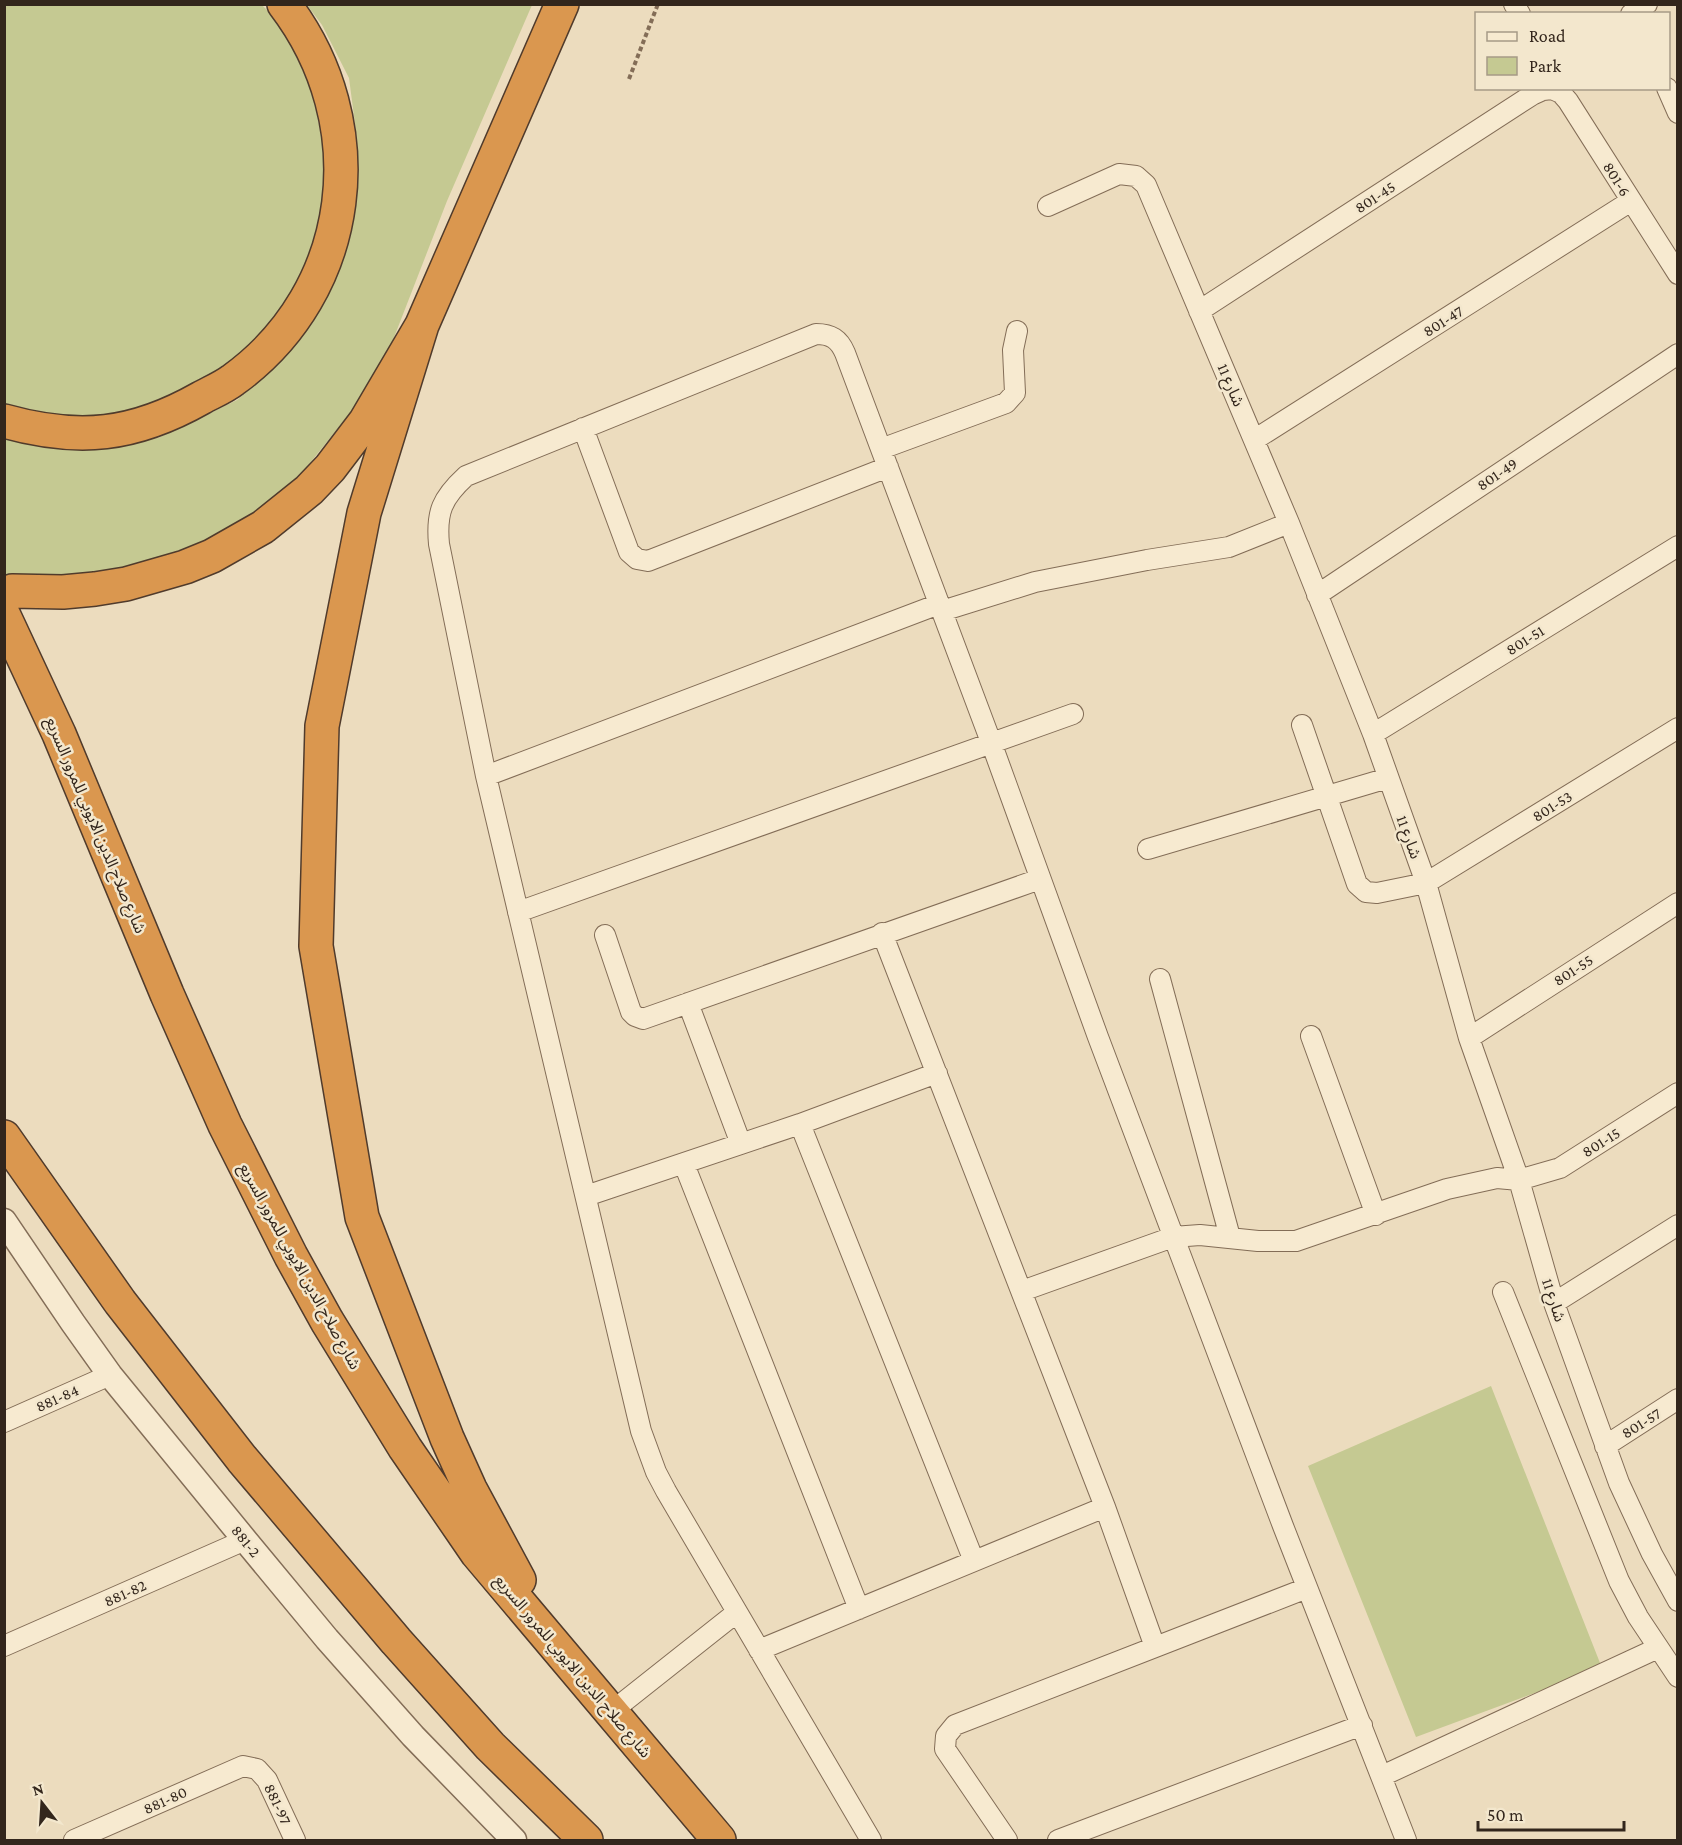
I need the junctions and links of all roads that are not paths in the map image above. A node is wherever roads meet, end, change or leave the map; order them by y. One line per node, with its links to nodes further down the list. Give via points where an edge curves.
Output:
1 (284, 4): 14 (highway, via 308,40 327,82 338,126 342,172 335,226 317,277 289,324 232,381 175,413 142,425 74,433)
2 (562, 4): 11 (highway)
3 (1647, 4): 4 (street)
4 (1634, 12)
5 (1543, 90): 10 (street, 801-45)
6 (1554, 90): 7 (street, 801-6, via 1568,101)
7 (1631, 201): 9 (street, 801-6); 16 (street, 801-47)
8 (1048, 206): 10 (street, شارع 11, via 1119,174 1136,176 1146,185)
9 (1676, 269)
10 (1199, 311): 16 (street, شارع 11)
11 (422, 325): 21 (highway, via 348,446 309,490 263,527 212,555 147,579); 69 (highway, via 364,513 322,726 316,946 362,1217 447,1438 470,1489)
12 (1017, 331): 17 (street, via 1013,350 1016,393 1006,403)
13 (1677, 354): 20 (street, 801-49)
14 (4, 421)
15 (583, 428): 17 (street, via 816,334 825,334 842,344); 17 (street, via 629,552 648,561); 28 (street, via 466,476 451,489 441,506 439,544)
16 (1254, 440): 18 (street, شارع 11)
17 (885, 458): 22 (street)
18 (1289, 523): 20 (street, شارع 11); 22 (street, via 1229,548 1035,582)
19 (1677, 546): 26 (street, 801-51)
20 (1317, 595): 26 (street, شارع 11)
21 (8, 604): 69 (highway, شارع صلاح الدين الايوبي للمرور السريع, via 160,979 256,1189 333,1330 405,1448 471,1544)
22 (940, 608): 27 (street); 28 (street)
23 (1073, 714): 27 (street)
24 (1302, 724): 30 (street)
25 (1677, 728): 33 (street, 801-53)
26 (1373, 734): 29 (street, شارع 11)
27 (991, 742): 32 (street); 35 (street)
28 (486, 776): 35 (street)
29 (1388, 778): 30 (street); 33 (street, شارع 11)
30 (1327, 796): 31 (street); 33 (street, via 1357,884 1366,892)
31 (1148, 849)
32 (1040, 879): 36 (street); 53 (street)
33 (1426, 883): 41 (street, شارع 11)
34 (1677, 903): 41 (street, 801-55)
35 (518, 912): 49 (street)
36 (882, 933): 39 (street); 42 (street)
37 (605, 934): 39 (street, via 635,1016 643,1019)
38 (1160, 979): 54 (street)
39 (688, 1003): 46 (street)
40 (1311, 1036): 50 (street)
41 (1469, 1038): 48 (street, شارع 11)
42 (937, 1073): 44 (street); 55 (street)
43 (1677, 1093): 48 (street, 801-15, via 1560,1168)
44 (800, 1124): 46 (street); 64 (street)
45 (4, 1137): 82 (highway, via 120,1302 242,1460 490,1746)
46 (741, 1144): 47 (street)
47 (684, 1164): 49 (street); 67 (street)
48 (1519, 1180): 50 (street, 801-15, via 1497,1178 1447,1189); 57 (street, شارع 11)
49 (586, 1196): 68 (street, via 648,1452)
50 (1376, 1215): 54 (street, 801-15, via 1296,1241)
51 (4, 1221): 58 (street, 881-2)
52 (1677, 1225): 57 (street)
53 (1173, 1237): 54 (street, 801-15); 55 (street, 801-15); 65 (street)
54 (1230, 1237)
55 (1022, 1291): 62 (street)
56 (1503, 1292): 72 (street, via 1605,1548 1638,1617)
57 (1554, 1303): 61 (street, شارع 11)
58 (110, 1375): 60 (street, 881-84); 63 (street, 881-2)
59 (1677, 1400): 61 (street, 801-57)
60 (4, 1422)
61 (1605, 1446): 66 (street, شارع 11, via 1635,1519)
62 (1105, 1507): 64 (street); 71 (street)
63 (245, 1540): 70 (street, 881-82); 81 (street, 881-2, via 413,1736)
64 (974, 1561): 67 (street)
65 (1307, 1588): 71 (street); 76 (street)
66 (1675, 1592)
67 (859, 1609): 73 (street)
68 (736, 1613): 73 (street); 75 (street)
69 (553, 1642): 75 (highway, شارع صلاح الدين الايوبي للمرور السريع)
70 (4, 1646)
71 (1155, 1647): 85 (street, via 950,1730 945,1749)
72 (1658, 1648): 74 (street); 78 (street)
73 (759, 1650): 84 (street)
74 (1677, 1677)
75 (611, 1712): 83 (highway, شارع صلاح الدين الايوبي للمرور السريع)
76 (1362, 1725): 78 (street); 86 (street)
77 (257, 1769): 79 (street, 881-80, via 236,1768); 80 (street, 881-97, via 267,1780)
78 (1382, 1776): 87 (street)
79 (74, 1840)
80 (295, 1840)
81 (514, 1840)
82 (586, 1840)
83 (720, 1840)
84 (871, 1840)
85 (1007, 1840)
86 (1058, 1840)
87 (1406, 1840)

